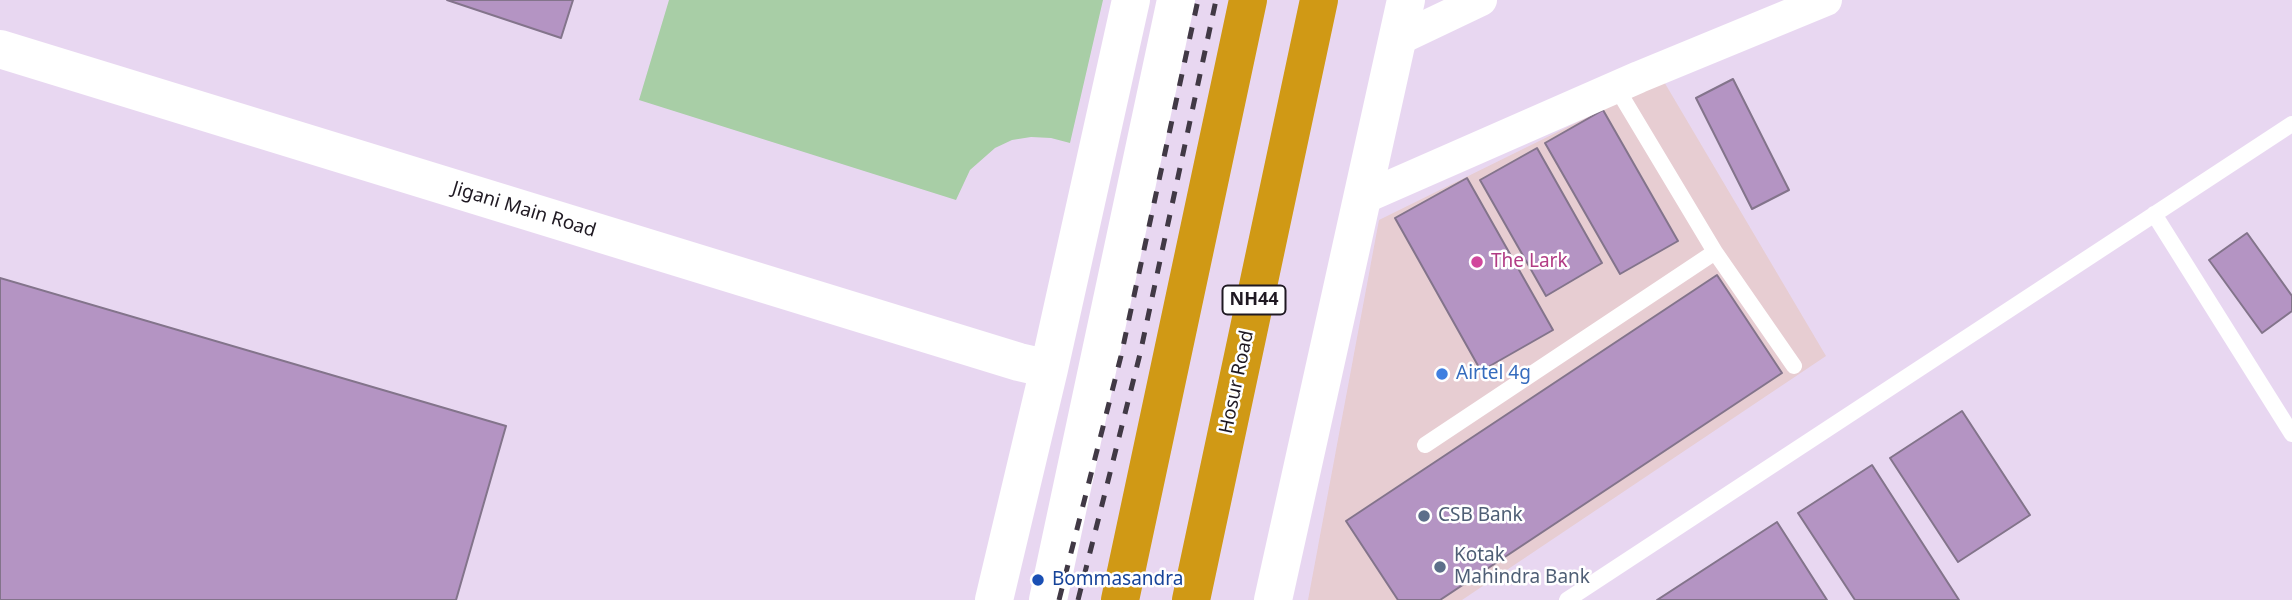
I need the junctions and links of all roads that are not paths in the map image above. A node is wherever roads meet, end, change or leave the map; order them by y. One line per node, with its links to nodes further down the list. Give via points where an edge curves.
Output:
1 (1131, 0): 16 (street)
2 (1176, 0): 20 (street)
3 (1248, 0): 23 (highway)
4 (1320, 0): 24 (highway, Hosur Road / NH44)
5 (1406, 0): 8 (street)
6 (1481, 0): 8 (street)
7 (1826, 0): 10 (street)
8 (1397, 40): 12 (street)
9 (0, 49): 16 (street, Jigani Main Road)
10 (1616, 87): 12 (street); 14 (lane)
11 (2292, 124): 13 (lane)
12 (1361, 200): 25 (street)
13 (2154, 214): 17 (lane); 26 (lane)
14 (1715, 252): 15 (lane); 18 (lane)
15 (1794, 366)
16 (1049, 369): 19 (street)
17 (2292, 434)
18 (1425, 445)
19 (1018, 500): 20 (street); 21 (street)
20 (1066, 516): 22 (street)
21 (994, 600)
22 (1048, 600)
23 (1120, 600)
24 (1191, 600)
25 (1273, 600)
26 (1567, 600)

